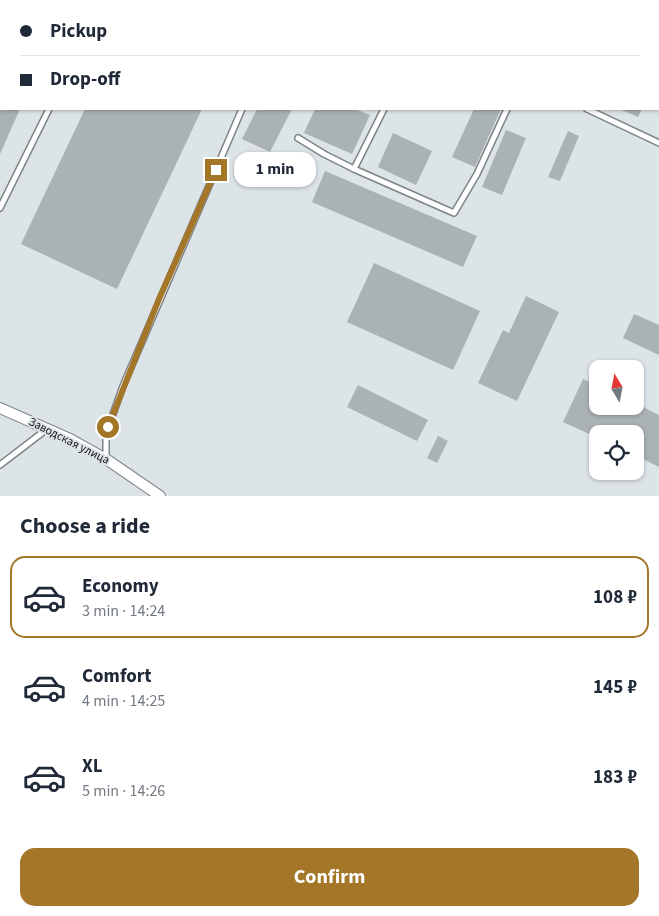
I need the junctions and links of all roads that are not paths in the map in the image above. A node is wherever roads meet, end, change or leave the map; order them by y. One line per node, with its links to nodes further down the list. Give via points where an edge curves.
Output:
1 (49, 110): 9 (lane)
2 (242, 110): 12 (lane, via 123,386 106,434)
3 (384, 110): 8 (lane)
4 (507, 110): 8 (lane, via 477,174 454,213)
5 (589, 110): 7 (lane)
6 (298, 138): 8 (lane)
7 (659, 143)
8 (354, 170)
9 (0, 208)
10 (0, 408): 11 (street, Заводская улица)
11 (47, 429): 12 (street, Заводская улица); 13 (lane)
12 (106, 459): 14 (street, Заводская улица)
13 (0, 465)
14 (160, 496)

